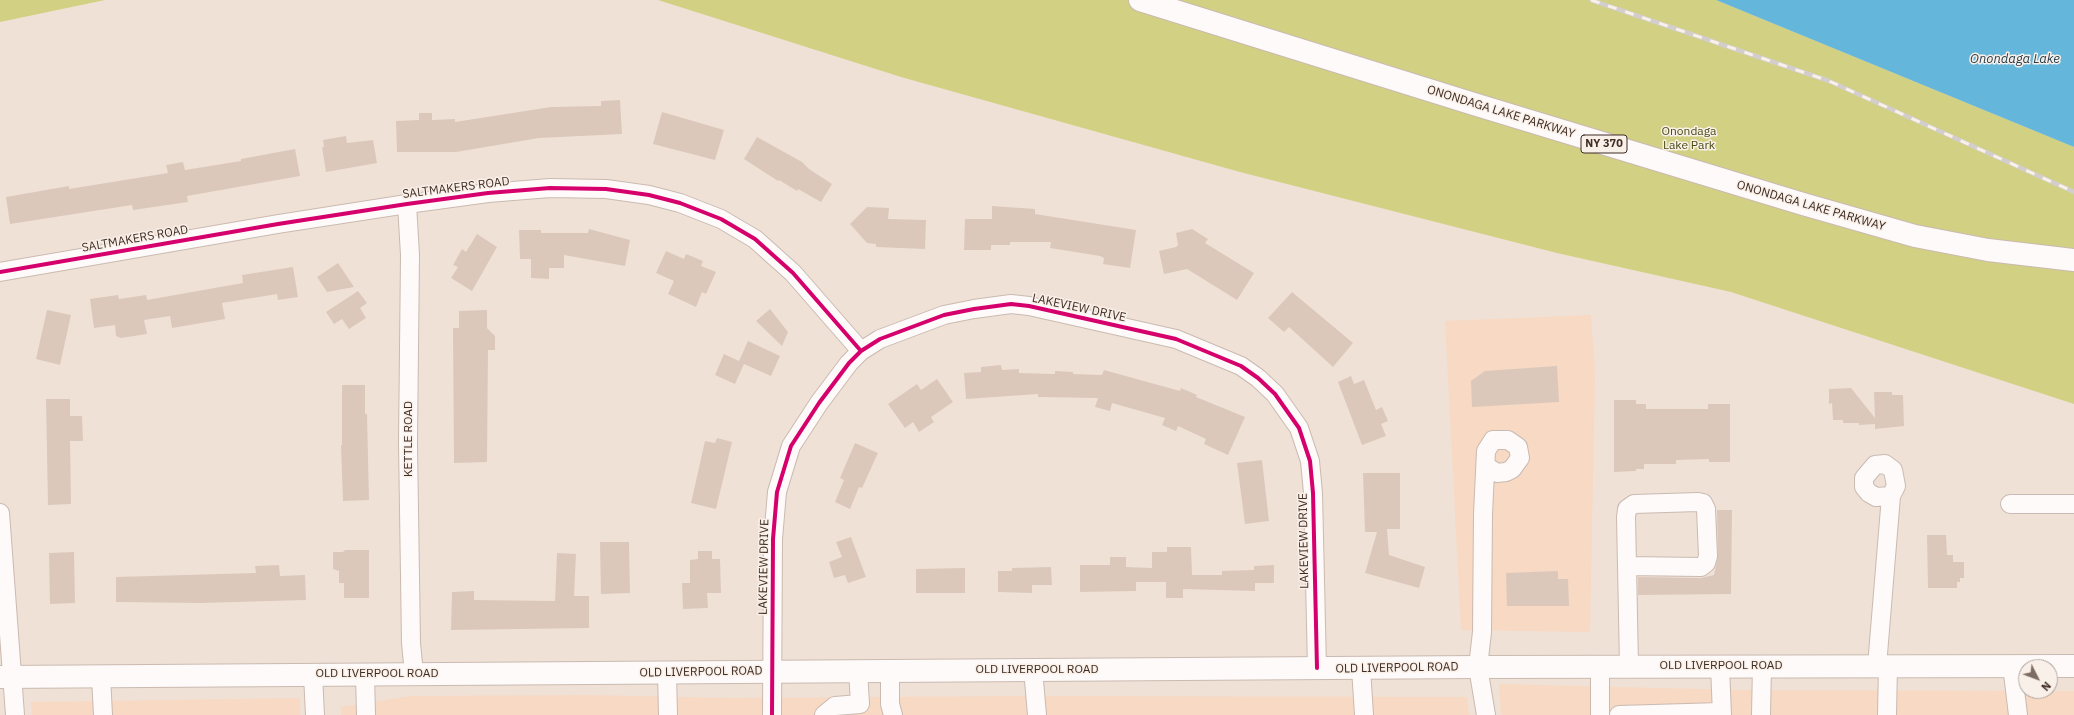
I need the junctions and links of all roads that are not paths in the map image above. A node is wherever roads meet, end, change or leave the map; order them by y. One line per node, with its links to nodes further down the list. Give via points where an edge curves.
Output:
1 (1140, 0): 3 (main road, ONONDAGA LAKE PARKWAY / NY 370, via 1485,108 1915,236 1988,250)
2 (407, 204): 4 (street, SALTMAKERS ROAD); 5 (street, SALTMAKERS ROAD, via 550,188 606,189 649,195 680,203 721,219 754,239 793,273); 28 (street, KETTLE ROAD, via 410,255 411,636)
3 (2074, 260)
4 (0, 272)
5 (861, 351): 20 (street, LAKEVIEW DRIVE, via 880,339 944,315 1011,304 1176,340 1242,366 1275,394 1299,428 1310,461); 24 (street, LAKEVIEW DRIVE, via 849,363 791,446 777,492 773,539)
6 (1486, 466): 19 (street, via 1482,632)
7 (1891, 496): 17 (street)
8 (2010, 504): 9 (street)
9 (2074, 504)
10 (0, 513): 31 (street)
11 (1627, 566): 11 (street, via 1626,517 1628,509 1634,504 1703,503 1706,509 1706,563 1701,567); 14 (street)
12 (2012, 665): 17 (main road, OLD LIVERPOOL ROAD); 18 (main road, OLD LIVERPOOL ROAD); 49 (street)
13 (1600, 666): 14 (main road, OLD LIVERPOOL ROAD); 19 (main road, OLD LIVERPOOL ROAD); 45 (street)
14 (1629, 666): 15 (main road, OLD LIVERPOOL ROAD)
15 (1720, 666): 16 (main road, OLD LIVERPOOL ROAD); 34 (street)
16 (1762, 666): 17 (main road, OLD LIVERPOOL ROAD); 47 (street)
17 (1883, 666): 48 (street)
18 (2074, 666)
19 (1478, 667): 21 (main road, OLD LIVERPOOL ROAD); 44 (street)
20 (1317, 668): 21 (main road, OLD LIVERPOOL ROAD); 22 (main road, OLD LIVERPOOL ROAD)
21 (1361, 668): 43 (street)
22 (1033, 669): 25 (main road, OLD LIVERPOOL ROAD); 42 (street)
23 (858, 670): 24 (main road, OLD LIVERPOOL ROAD); 25 (main road, OLD LIVERPOOL ROAD); 32 (street)
24 (772, 671): 26 (main road, OLD LIVERPOOL ROAD); 40 (street, LAKEVIEW DRIVE)
25 (890, 671): 33 (street)
26 (667, 672): 28 (main road, OLD LIVERPOOL ROAD); 39 (street)
27 (365, 674): 28 (main road, OLD LIVERPOOL ROAD); 29 (main road, OLD LIVERPOOL ROAD); 38 (street)
28 (414, 674)
29 (313, 675): 30 (main road, OLD LIVERPOOL ROAD); 37 (street)
30 (100, 676): 31 (main road, OLD LIVERPOOL ROAD); 36 (street)
31 (6, 677): 35 (street)
32 (860, 704): 33 (street); 41 (street, via 835,706)
33 (892, 710)
34 (1722, 714): 46 (street)
35 (15, 715)
36 (103, 715)
37 (315, 715)
38 (366, 715)
39 (668, 715)
40 (772, 715)
41 (824, 715)
42 (1037, 715)
43 (1364, 715)
44 (1486, 715)
45 (1600, 715)
46 (1619, 715)
47 (1761, 715)
48 (1887, 715)
49 (2018, 715)

